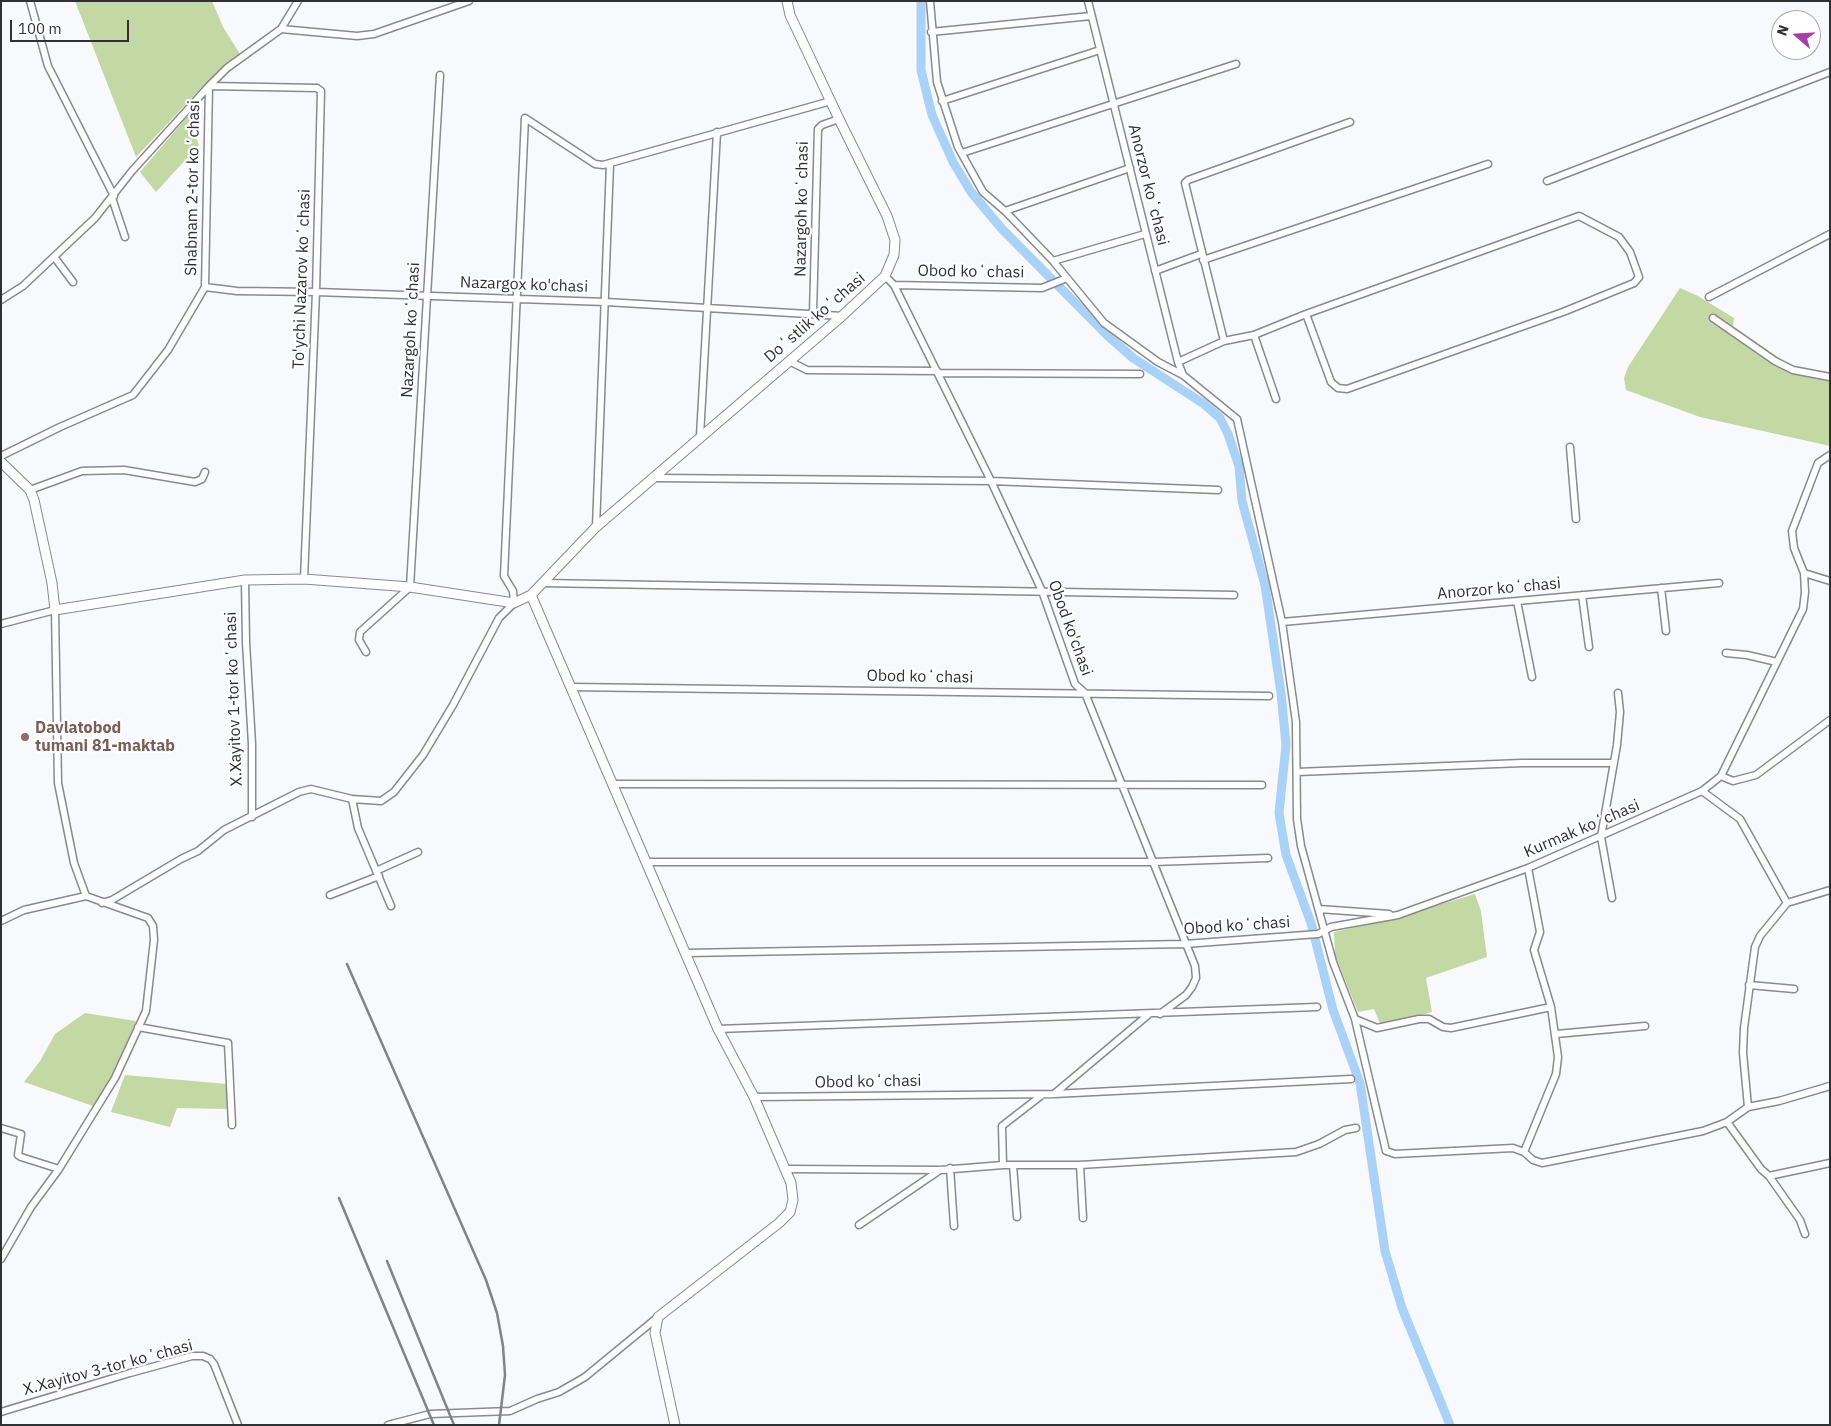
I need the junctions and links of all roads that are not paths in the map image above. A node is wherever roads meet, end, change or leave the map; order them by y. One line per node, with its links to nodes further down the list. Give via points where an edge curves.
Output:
1 (30, 1): 26 (street, via 48,66)
2 (298, 1): 8 (street)
3 (469, 1): 8 (street, via 374,34 357,36)
4 (786, 1): 15 (street, Doʻstlik koʻchasi)
5 (930, 1): 9 (street)
6 (1088, 1): 7 (street, Anorzor koʻchasi)
7 (1091, 16): 9 (street); 10 (street, Anorzor koʻchasi)
8 (281, 29): 14 (street, Shabnam 2-tor koʼchasi, via 241,57)
9 (931, 32): 16 (street, via 936,82)
10 (1100, 50): 16 (street); 17 (street, Anorzor koʻchasi)
11 (1236, 64): 17 (street)
12 (1830, 72): 25 (street)
13 (440, 75): 41 (street, Nazargoh koʻchasi)
14 (209, 86): 26 (street, via 132,171); 39 (street, Shabnam 2-tor koʼchasi); 40 (street, To'ychi Nazarov koʻchasi, via 317,88 321,91)
15 (831, 101): 18 (street, Doʻstlik koʻchasi); 20 (street)
16 (942, 101): 21 (street)
17 (1113, 104): 21 (street); 24 (street, Anorzor koʻchasi)
18 (839, 119): 35 (street, Doʻstlik koʻchasi, via 887,216 894,240 894,256); 47 (street, Nazargoh koʻchasi, via 818,128)
19 (1350, 122): 31 (street, via 1188,180 1185,188)
20 (717, 132): 22 (street); 46 (street)
21 (962, 153): 27 (street, via 983,192)
22 (610, 164): 43 (street, via 595,164 525,118); 45 (street)
23 (1488, 164): 31 (street)
24 (1130, 168): 27 (street); 28 (street, Anorzor koʻchasi)
25 (1547, 182)
26 (113, 197): 30 (street); 32 (street)
27 (1005, 211): 33 (street)
28 (1146, 234): 33 (street); 34 (street, Anorzor koʻchasi)
29 (1830, 234): 42 (street)
30 (125, 237)
31 (1202, 257): 34 (street); 52 (street)
32 (55, 258): 37 (street); 44 (street)
33 (1053, 260): 36 (street)
34 (1155, 271): 54 (street, Anorzor koʻchasi)
35 (885, 276): 38 (street, Obod ko'chasi); 49 (street, Doʻstlik koʻchasi)
36 (1067, 278): 38 (street, Obod koʻchasi, via 1048,287); 57 (street, via 1104,323 1158,362)
37 (73, 282)
38 (894, 285): 55 (street, Obod ko'chasi)
39 (205, 287): 40 (street, Nazargox ko'chasi, via 237,291); 63 (street, Shabnam 2-tor koʼchasi, via 168,350 133,395)
40 (316, 292): 41 (street, Nazargox ko'chasi); 73 (street, To'ychi Nazarov koʻchasi)
41 (426, 295): 43 (street, Nazargox ko'chasi); 78 (street, Nazargoh koʻchasi)
42 (1709, 297)
43 (518, 299): 45 (street, Nazargox ko'chasi); 85 (street, via 504,576 513,591)
44 (1, 300)
45 (606, 302): 46 (street, Nazargox ko'chasi); 71 (street)
46 (706, 308): 47 (street, Nazargox ko'chasi); 60 (street)
47 (814, 313): 49 (street, Nazargox ko'chasi)
48 (1306, 314): 48 (street, via 1331,382 1338,388 1347,389 1563,312 1634,283 1639,277 1630,252 1619,238 1579,216); 51 (street)
49 (842, 316): 53 (street, Doʻstlik koʻchasi)
50 (1713, 318): 58 (street, via 1793,370)
51 (1254, 335): 52 (street); 59 (street)
52 (1224, 340): 54 (street)
53 (789, 361): 55 (street, via 807,370); 60 (street, Doʻstlik koʻchasi)
54 (1178, 362): 57 (street, Anorzor koʻchasi)
55 (937, 372): 56 (street); 67 (street, Obod ko'chasi)
56 (1140, 374)
57 (1183, 375): 87 (street, via 1238,419)
58 (1830, 377)
59 (1276, 399)
60 (700, 436): 66 (street, Doʻstlik koʻchasi)
61 (1570, 447): 70 (street)
62 (1830, 455): 72 (street, via 1818,463 1792,531 1794,548)
63 (1, 456)
64 (1, 462): 68 (street)
65 (205, 472): 68 (street, via 202,479 195,482 124,470 82,471)
66 (656, 478): 67 (street); 71 (street, Doʻstlik koʻchasi)
67 (991, 481): 69 (street); 80 (street, Obod ko'chasi)
68 (30, 490): 86 (street, via 52,583)
69 (1218, 490)
70 (1576, 519)
71 (596, 527): 76 (street, Doʻstlik koʻchasi)
72 (1804, 573): 75 (street); 93 (street, via 1803,609)
73 (304, 579): 74 (street); 78 (street)
74 (245, 580): 86 (street); 108 (street, X.Xayitov 1-tor koʼchasi)
75 (1830, 581)
76 (541, 583): 80 (street); 81 (street, Doʻstlik koʻchasi)
77 (1719, 583): 79 (street, Anorzor koʻchasi)
78 (410, 587): 85 (street); 91 (street, via 360,632 359,640)
79 (1662, 588): 83 (street, Anorzor koʻchasi); 89 (street)
80 (1042, 591): 82 (street); 96 (street, Obod ko'chasi, via 1075,684)
81 (531, 595): 85 (street); 95 (street)
82 (1234, 595)
83 (1582, 595): 84 (street, Anorzor koʻchasi); 90 (street)
84 (1517, 601): 87 (street, Anorzor koʻchasi); 94 (street)
85 (514, 602): 107 (street, via 499,618 453,705 405,780 381,801)
86 (55, 610): 88 (street); 118 (street, via 58,783 74,862)
87 (1282, 622): 101 (street, via 1296,722)
88 (1, 624)
89 (1666, 631)
90 (1589, 647)
91 (366, 652)
92 (1726, 653): 93 (street)
93 (1777, 662): 102 (street)
94 (1532, 677)
95 (570, 687): 96 (street, Obod koʻchasi); 103 (street)
96 (1085, 693): 98 (street, Obod koʻchasi); 104 (street, Obod ko'chasi)
97 (1618, 693): 100 (street, via 1620,712)
98 (1270, 696)
99 (1830, 720): 102 (street, via 1756,775 1734,781)
100 (1614, 763): 101 (street, via 1522,763); 109 (street)
101 (1297, 772): 123 (street, via 1297,819 1301,846)
102 (1721, 776): 106 (street, Kurmak koʻchasi)
103 (614, 784): 104 (street); 112 (street)
104 (1122, 784): 105 (street); 113 (street, Obod ko'chasi)
105 (1262, 785)
106 (1702, 791): 109 (street, Kurmak koʻchasi); 121 (street, via 1740,819)
107 (352, 799): 108 (street, via 311,790 298,792); 115 (street, via 358,828)
108 (252, 817): 120 (street, via 224,830 198,851 136,887)
109 (1602, 837): 114 (street, Kurmak koʻchasi); 119 (street)
110 (418, 852): 115 (street)
111 (1268, 858): 113 (street)
112 (646, 862): 113 (street); 129 (street)
113 (1153, 862): 128 (street, Obod ko'chasi)
114 (1528, 868): 124 (street, Kurmak koʻchasi); 133 (street, via 1540,932 1534,950)
115 (378, 873): 117 (street); 122 (street)
116 (1830, 890): 121 (street)
117 (330, 895)
118 (86, 896): 120 (street); 125 (street, via 24,910)
119 (1612, 898)
120 (102, 903): 138 (street, via 143,916 153,926 151,980 146,1011)
121 (1787, 903): 130 (street, via 1760,936)
122 (391, 906)
123 (1319, 909): 124 (street); 126 (street)
124 (1398, 915): 126 (street, Kurmak koʻchasi, via 1331,926)
125 (1, 921)
126 (1325, 930): 127 (street, Kurmak koʻchasi); 136 (street, via 1333,962)
127 (1318, 934): 128 (street, Obod koʻchasi)
128 (1185, 944): 129 (street, Obod koʻchasi); 134 (street, Obod ko'chasi, via 1195,966 1196,978 1186,995)
129 (686, 954): 139 (street)
130 (1749, 985): 131 (street); 146 (street, via 1743,1053)
131 (1794, 989)
132 (1317, 1007): 134 (street)
133 (1551, 1007): 136 (street, via 1451,1028 1429,1019 1377,1028); 140 (street)
134 (1160, 1014): 135 (street)
135 (1148, 1015): 139 (street); 144 (street)
136 (1355, 1019): 151 (street, via 1386,1151 1395,1154 1513,1148)
137 (1644, 1026): 140 (street)
138 (138, 1027): 148 (street, via 228,1043); 157 (street, via 115,1078)
139 (718, 1029): 145 (street)
140 (1556, 1034): 151 (street, via 1556,1074)
141 (1351, 1078): 144 (street, Obod koʻchasi)
142 (1830, 1086): 146 (street)
143 (1043, 1094): 144 (street, Obod koʻchasi); 145 (street, Obod koʻchasi); 153 (street, via 1002,1126)
144 (1054, 1094)
145 (754, 1097): 158 (street)
146 (1748, 1107): 147 (street)
147 (1727, 1122): 151 (street, via 1703,1131 1542,1163); 160 (street)
148 (232, 1124)
149 (1, 1128): 157 (street, via 21,1134 20,1157)
150 (1356, 1128): 155 (street, via 1296,1152)
151 (1524, 1152)
152 (1830, 1163): 160 (street)
153 (1003, 1165): 154 (street); 156 (street)
154 (1013, 1165): 155 (street); 161 (street)
155 (1080, 1165): 162 (street)
156 (950, 1168): 159 (street); 164 (street)
157 (59, 1169): 166 (street, via 31,1207)
158 (786, 1169): 159 (street); 167 (street, via 793,1200 790,1212)
159 (941, 1170): 163 (street)
160 (1769, 1176): 165 (street, via 1800,1220)
161 (1017, 1217)
162 (1084, 1218)
163 (858, 1225)
164 (954, 1226)
165 (1805, 1234)
166 (1, 1259)
167 (658, 1317): 170 (street, via 585,1377 559,1392 510,1411 430,1414); 171 (street, via 655,1333)
168 (1, 1412): 169 (street, X.Xayitov 3-tor koʼchasi, via 130,1373 203,1356 214,1364)
169 (238, 1425)
170 (388, 1425)
171 (675, 1425)

